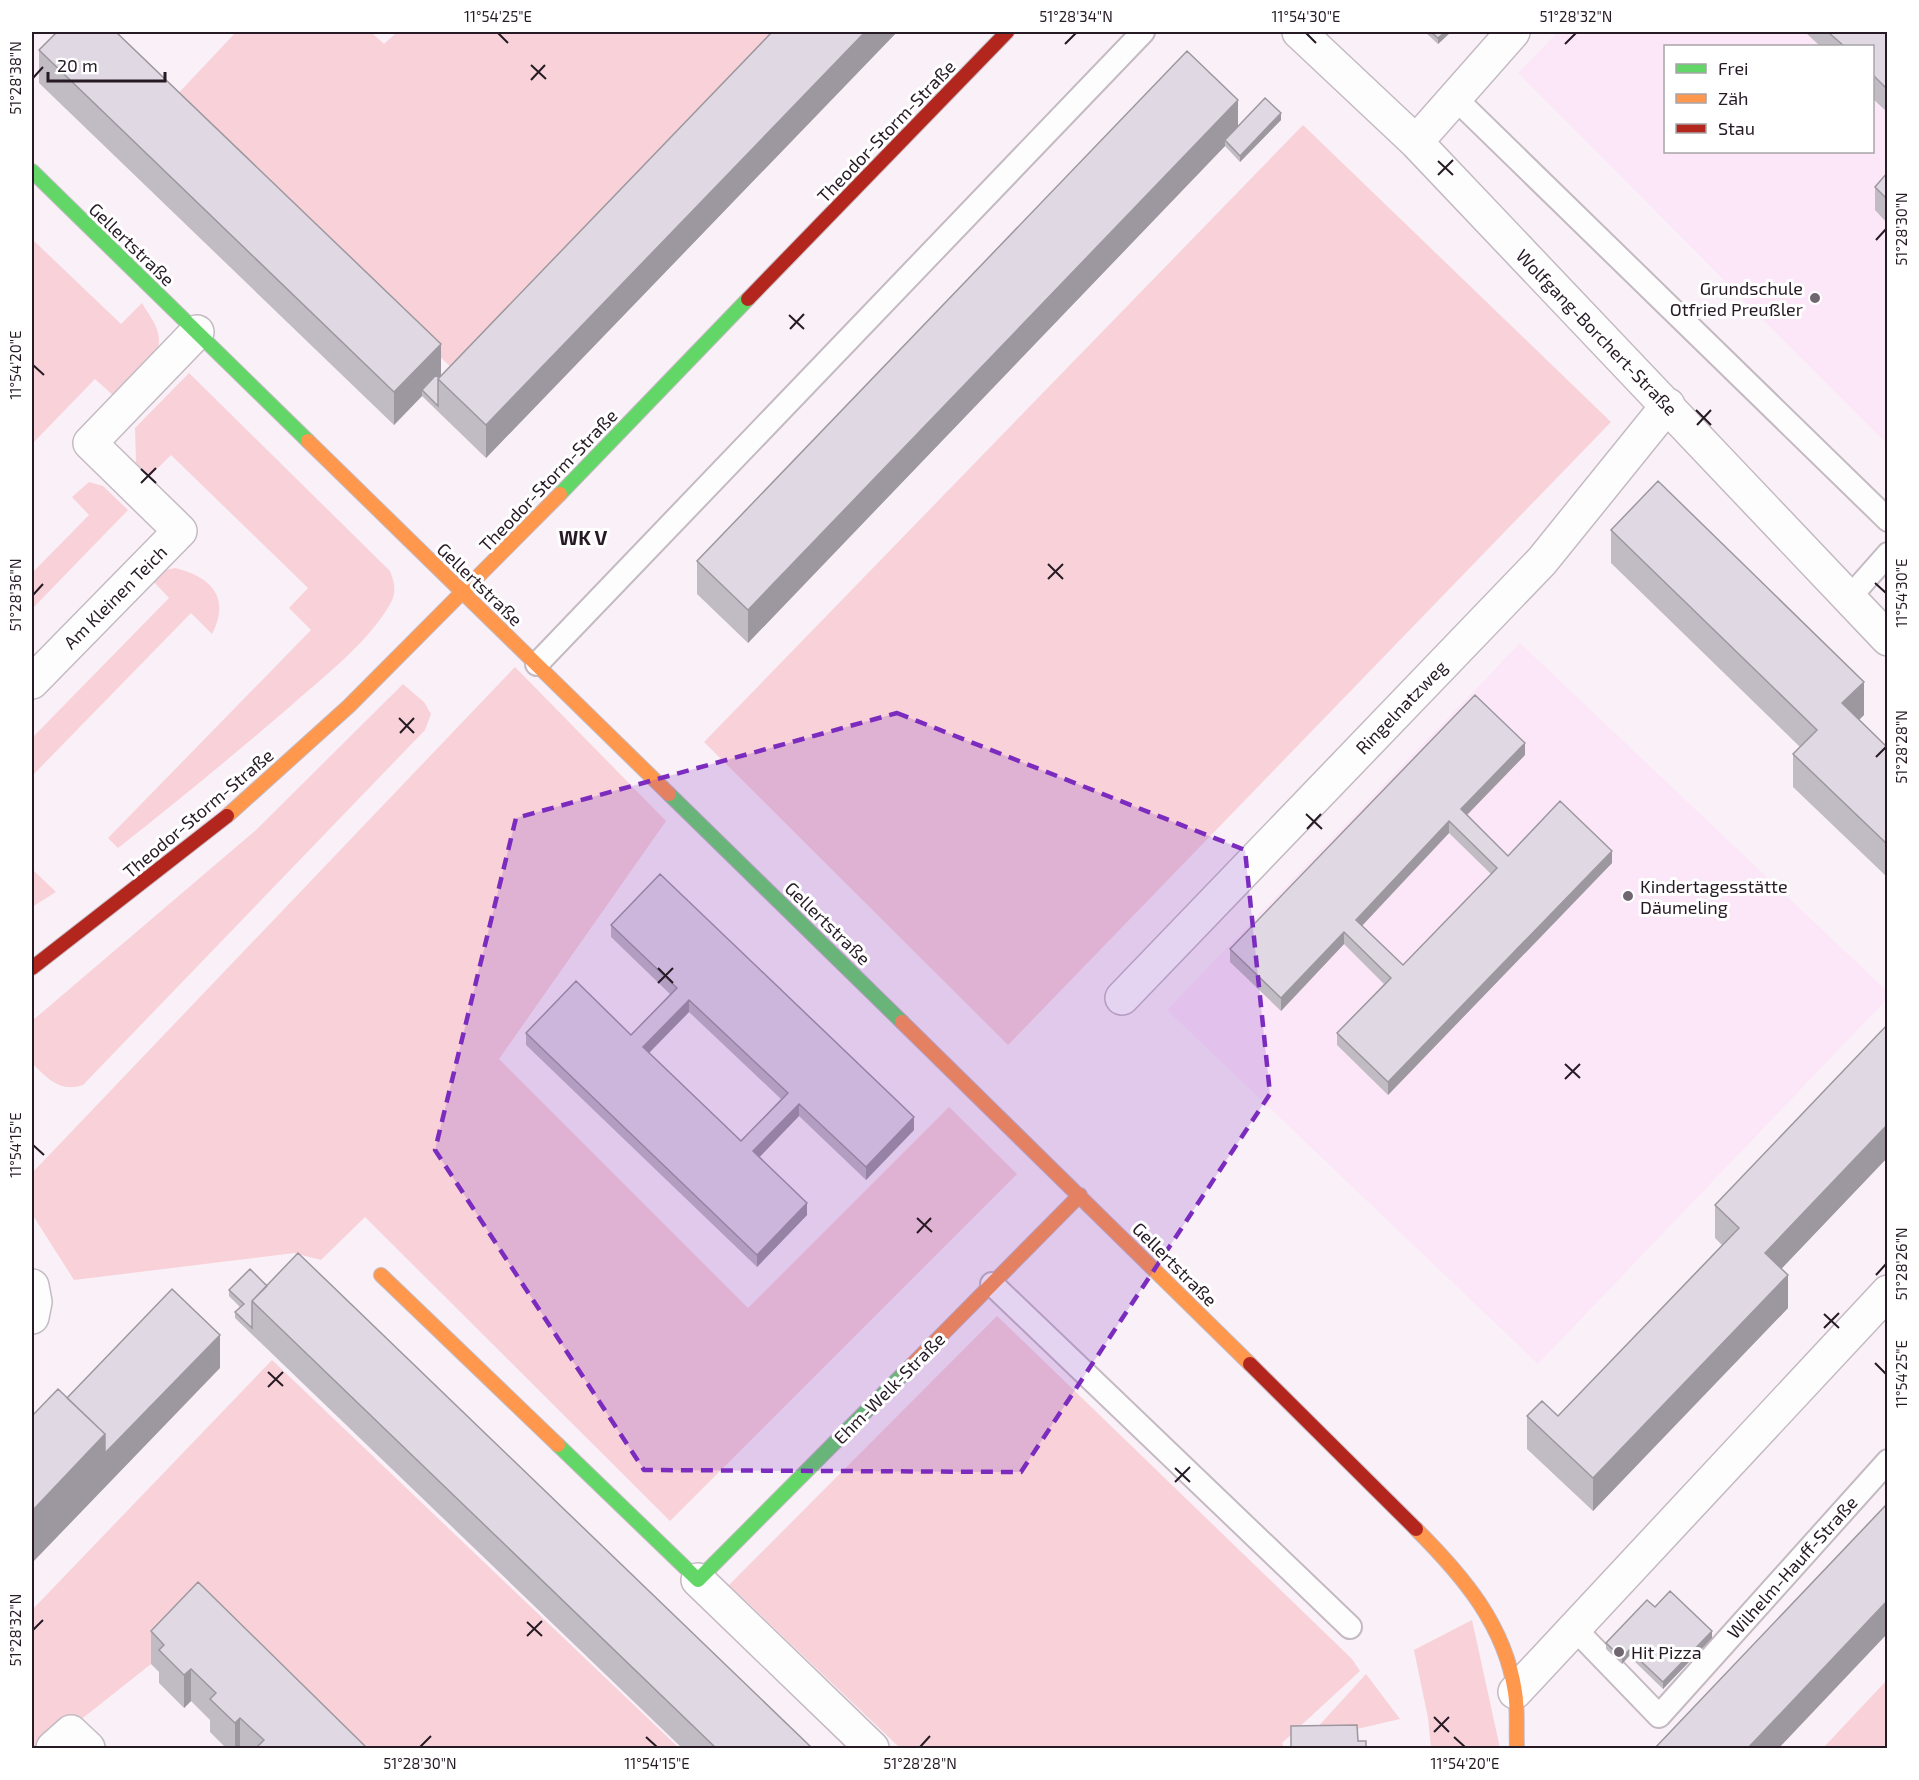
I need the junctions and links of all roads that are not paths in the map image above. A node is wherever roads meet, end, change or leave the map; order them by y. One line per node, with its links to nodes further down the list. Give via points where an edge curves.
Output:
1 (1007, 32): 12 (street, Theodor-Storm-Straße)
2 (1143, 32): 15 (lane)
3 (1299, 32): 6 (street, Wolfgang-Borchert-Straße)
4 (1513, 32): 5 (street)
5 (1455, 98): 6 (street); 10 (lane)
6 (1416, 142): 9 (street, Wolfgang-Borchert-Straße)
7 (32, 171): 8 (street, Gellertstraße)
8 (197, 332): 12 (street, Gellertstraße); 16 (street, Am Kleinen Teich, via 90,443 180,531)
9 (1668, 405): 13 (street, Wolfgang-Borchert-Straße); 18 (street, Ringelnatzweg, via 1542,561)
10 (1887, 520)
11 (1887, 554): 13 (lane)
12 (464, 593): 15 (street, Gellertstraße); 17 (street, Theodor-Storm-Straße, via 243,803)
13 (1850, 597): 14 (street, Wolfgang-Borchert-Straße)
14 (1887, 639)
15 (537, 664): 19 (street, Gellertstraße)
16 (32, 682)
17 (32, 968)
18 (1122, 998)
19 (1080, 1195): 21 (street, Ehm-Welk-Straße); 29 (street, Gellertstraße, via 1458,1570 1498,1633)
20 (381, 1275): 26 (street)
21 (992, 1284): 26 (street, Ehm-Welk-Straße); 27 (lane)
22 (32, 1286): 24 (street)
23 (1887, 1292): 28 (street)
24 (32, 1317)
25 (1887, 1461): 28 (lane, Wilhelm-Hauff-Straße, via 1659,1716)
26 (698, 1580): 32 (street)
27 (1350, 1627)
28 (1574, 1628): 29 (street)
29 (1515, 1692): 33 (street, Gellertstraße)
30 (53, 1749): 31 (street, via 71,1732)
31 (88, 1749)
32 (872, 1749)
33 (1517, 1749)

